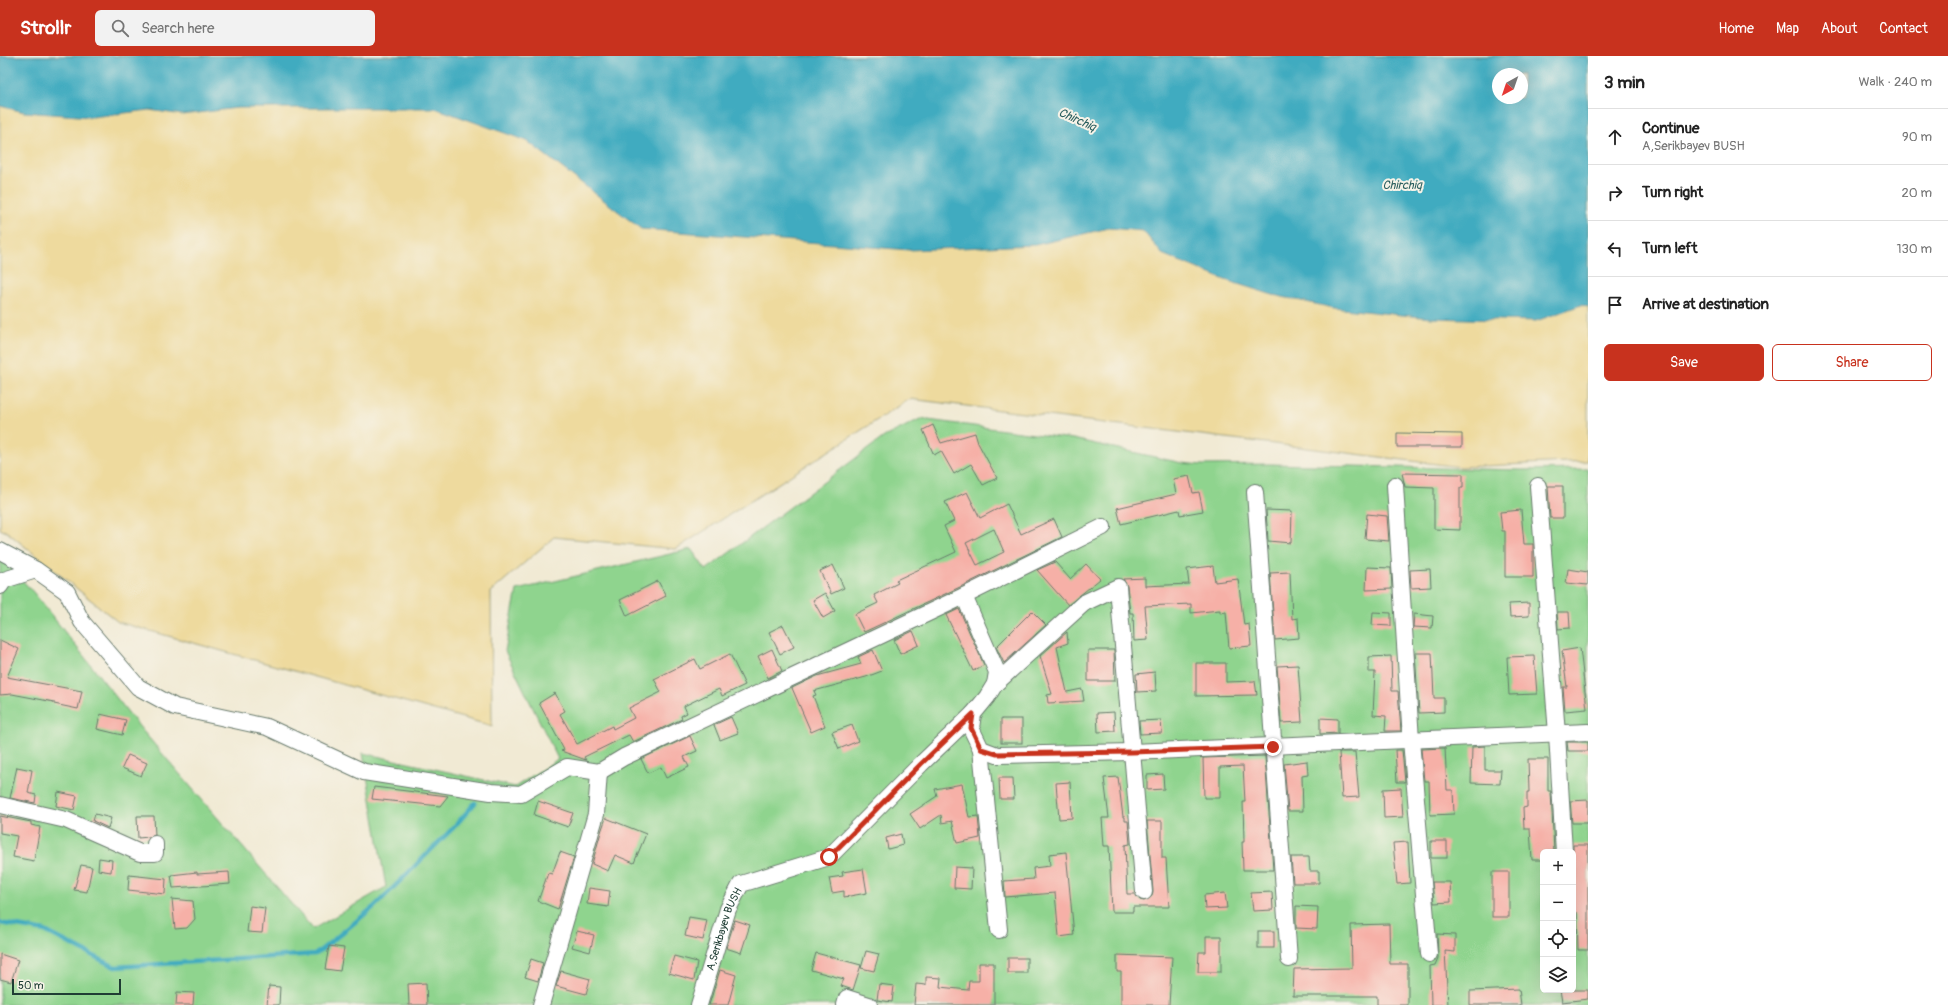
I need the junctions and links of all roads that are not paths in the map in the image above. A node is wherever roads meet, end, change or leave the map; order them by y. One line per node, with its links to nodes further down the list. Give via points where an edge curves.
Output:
1 (1395, 485): 13 (street)
2 (1538, 486): 12 (street)
3 (1255, 492): 14 (street)
4 (1103, 527): 8 (street)
5 (0, 551): 6 (street)
6 (36, 570): 7 (street, via 4,580); 17 (street, via 67,592 82,622 138,687 175,707 267,727 364,772 490,792 521,794 567,767)
7 (0, 586)
8 (964, 596): 9 (street, via 997,672); 17 (street, via 624,757)
9 (995, 684): 10 (street, A,Serikbayev BUSH); 16 (street, A,Serikbayev BUSH, via 1084,603 1118,587)
10 (973, 714): 15 (street, via 971,728); 26 (street, A,Serikbayev BUSH, via 829,857 740,884 728,909)
11 (1588, 732): 12 (street)
12 (1557, 734): 13 (street); 20 (street)
13 (1411, 740): 14 (street); 23 (street)
14 (1273, 747): 16 (street); 24 (street)
15 (981, 749): 16 (street, via 997,754); 22 (street)
16 (1132, 752): 21 (street)
17 (599, 772): 25 (street, via 596,814)
18 (0, 805): 19 (street, via 66,820 140,853 155,853)
19 (155, 844)
20 (1564, 849)
21 (1144, 892)
22 (998, 930)
23 (1428, 954)
24 (1289, 959)
25 (541, 1005)
26 (699, 1005)
27 (845, 1005): 28 (street, via 847,998)
28 (868, 1005)

